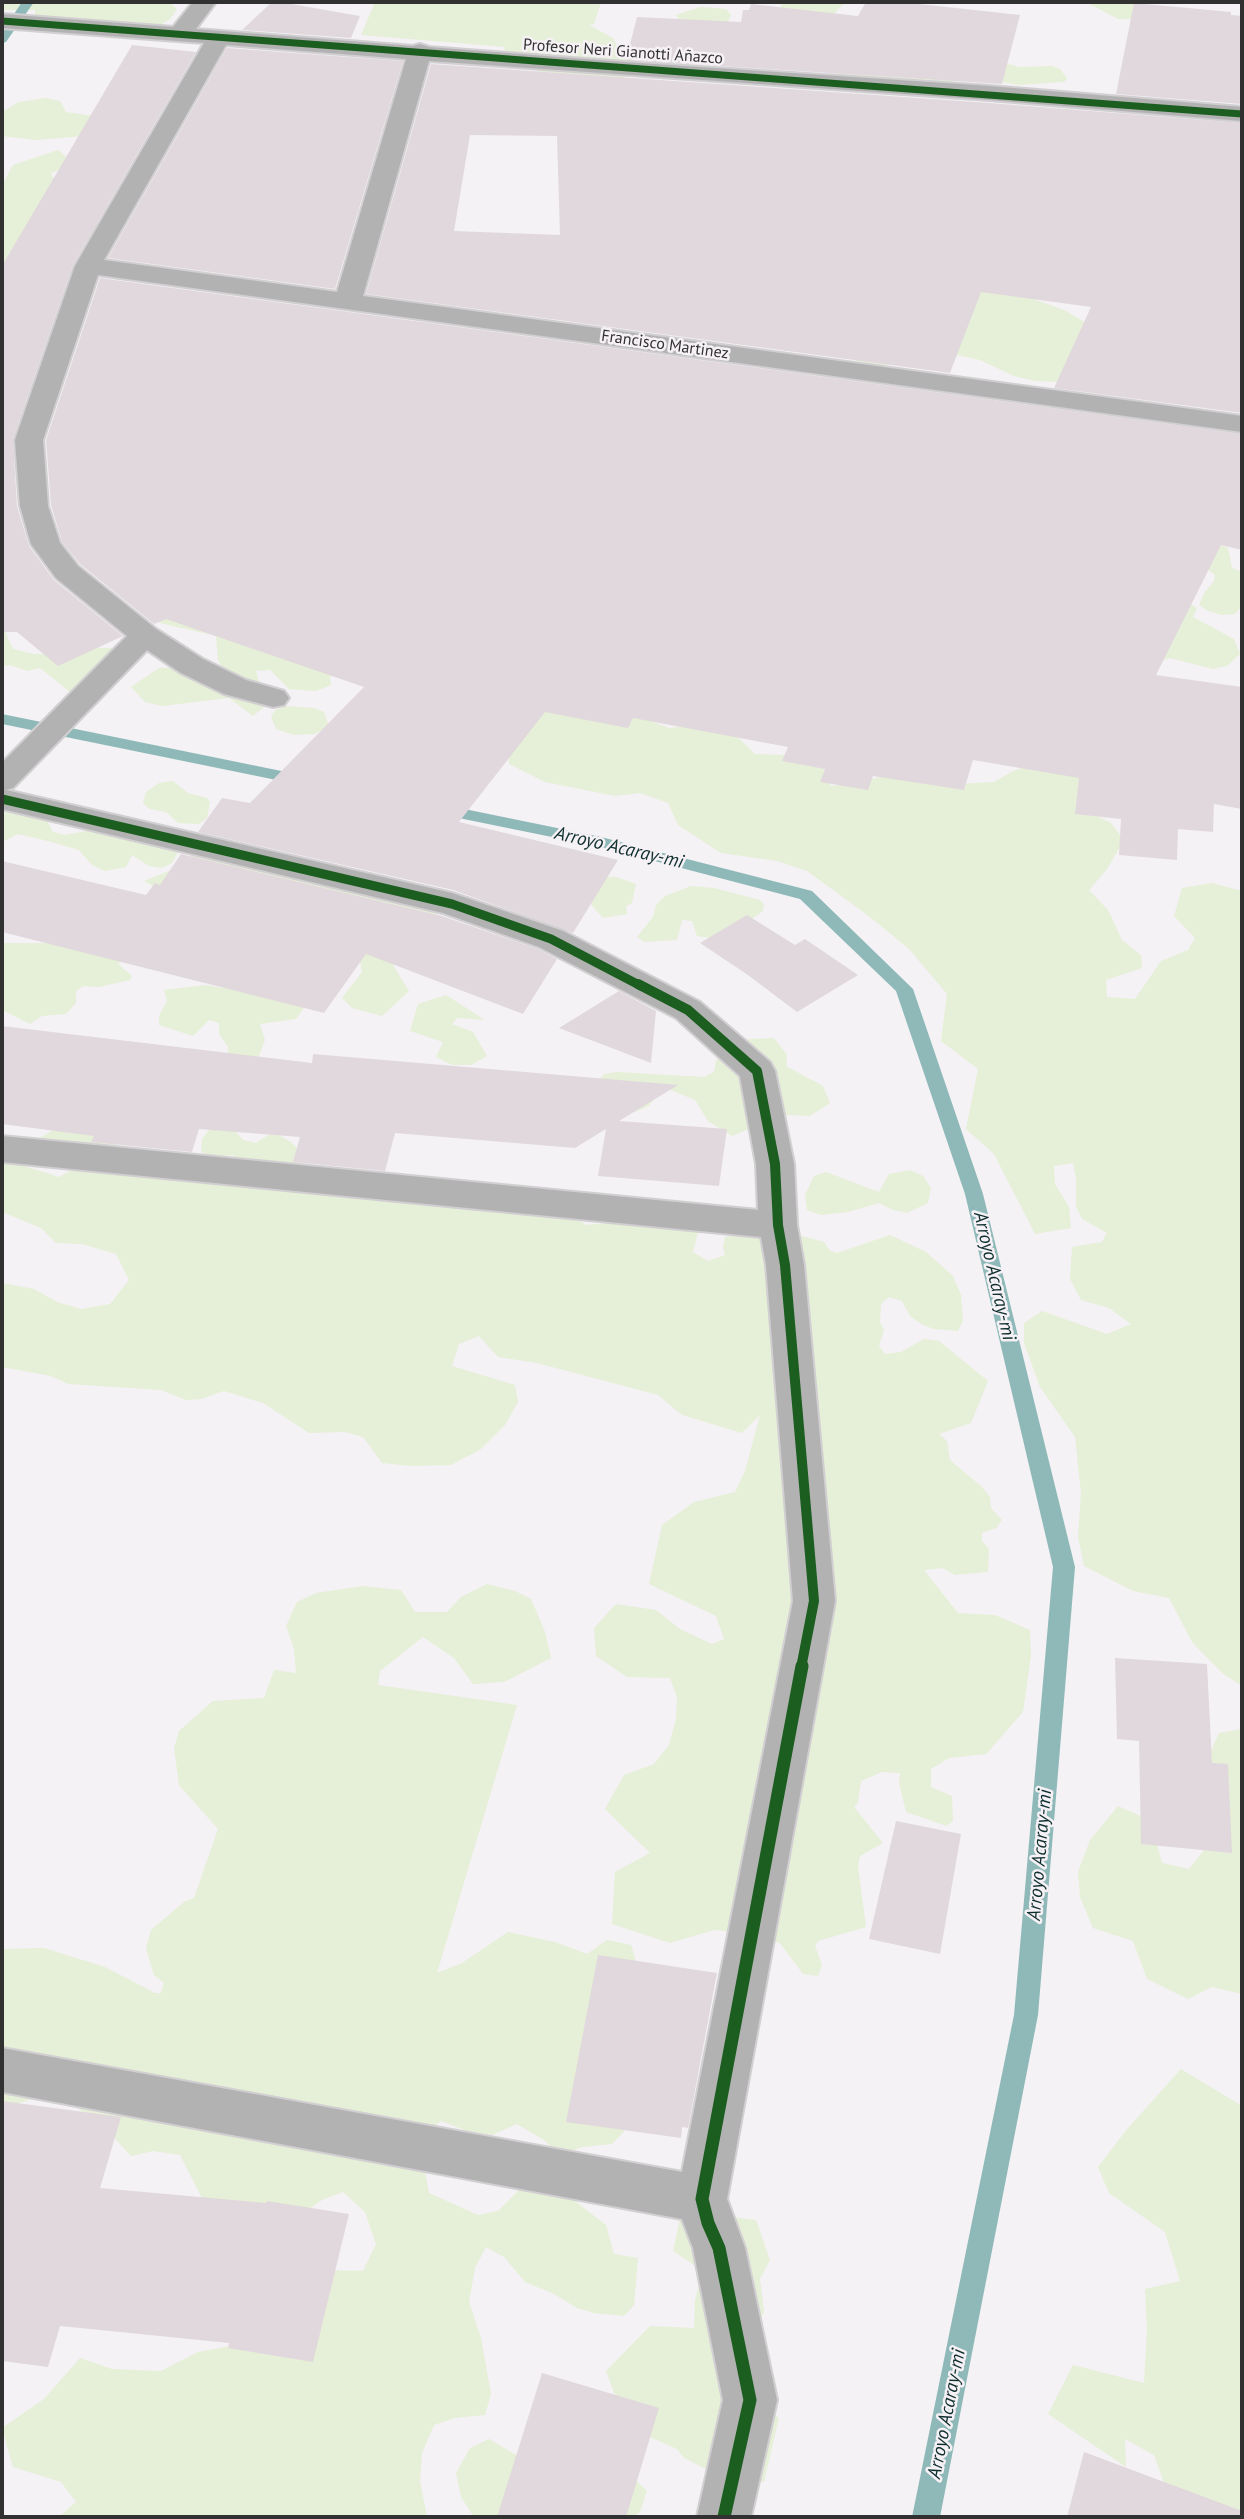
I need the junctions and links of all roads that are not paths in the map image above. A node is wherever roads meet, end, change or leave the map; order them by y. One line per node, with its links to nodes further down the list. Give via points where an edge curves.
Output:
1 (205, 2): 3 (street)
2 (2, 21): 3 (street, Profesor Neri Gianotti Añazco)
3 (179, 35): 4 (street, Profesor Neri Gianotti Añazco)
4 (219, 38): 5 (street, Profesor Neri Gianotti Añazco); 7 (street)
5 (420, 51): 6 (street, Profesor Neri Gianotti Añazco); 8 (street)
6 (1242, 114)
7 (88, 266): 8 (street, Francisco Martinez); 10 (street, via 29,440 34,506 46,544 67,572)
8 (348, 301): 9 (street, Francisco Martinez)
9 (1242, 424)
10 (145, 635): 11 (street, via 192,666 235,687); 12 (street)
11 (273, 698)
12 (4, 784): 14 (street, via 452,904 551,939 688,1010 758,1071 775,1164)
13 (2, 1149): 14 (street)
14 (778, 1225): 16 (street, via 814,1601)
15 (2, 2070): 16 (street)
16 (702, 2199): 17 (street, via 719,2248 750,2400)
17 (724, 2517)

